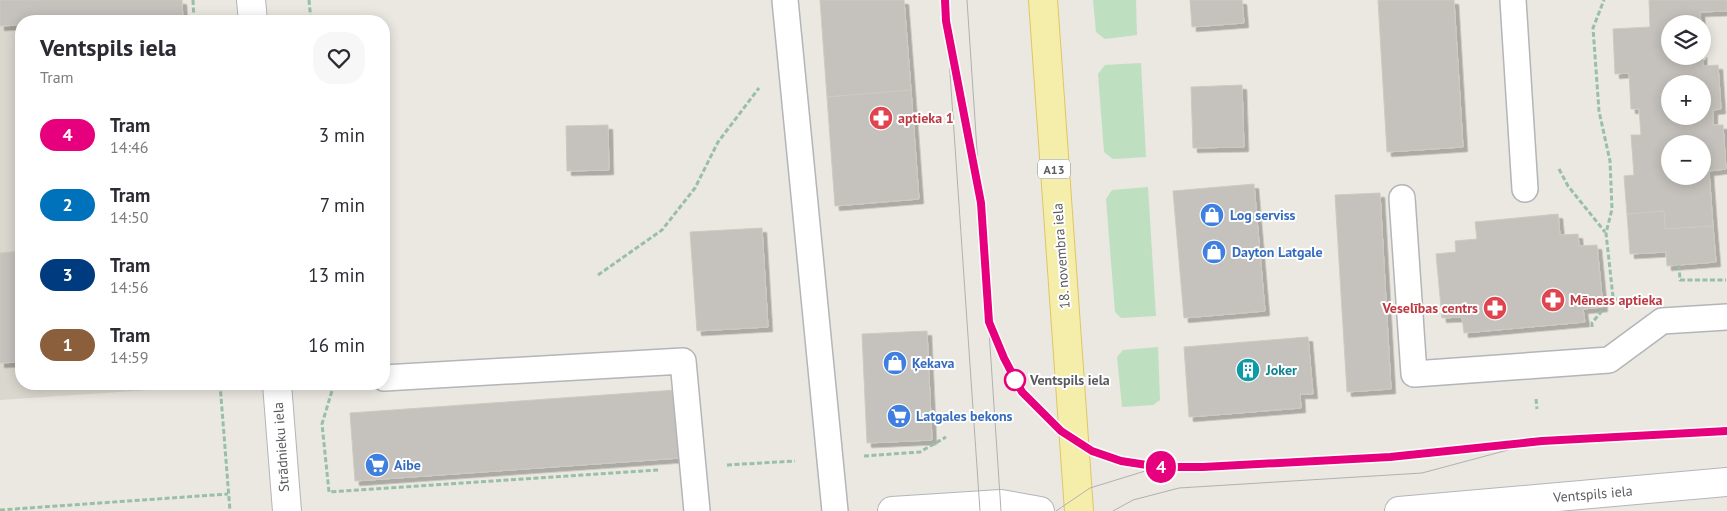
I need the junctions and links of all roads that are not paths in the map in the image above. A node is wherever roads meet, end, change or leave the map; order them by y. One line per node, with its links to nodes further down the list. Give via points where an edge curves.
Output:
1 (251, 0): 5 (street)
2 (785, 0): 14 (lane)
3 (1043, 0): 17 (main road, 18. novembra iela / A13)
4 (1513, 0): 6 (lane)
5 (252, 15)
6 (1525, 189)
7 (1402, 198): 8 (lane, via 1414,374 1609,360 1662,321)
8 (1727, 317)
9 (390, 378): 13 (lane, via 683,361)
10 (277, 390): 12 (street, Strādnieku iela)
11 (1727, 482): 18 (street, Ventspils iela)
12 (286, 511)
13 (697, 511)
14 (835, 511)
15 (892, 511): 16 (street, via 1001,504)
16 (1040, 511)
17 (1079, 511)
18 (1399, 511)

